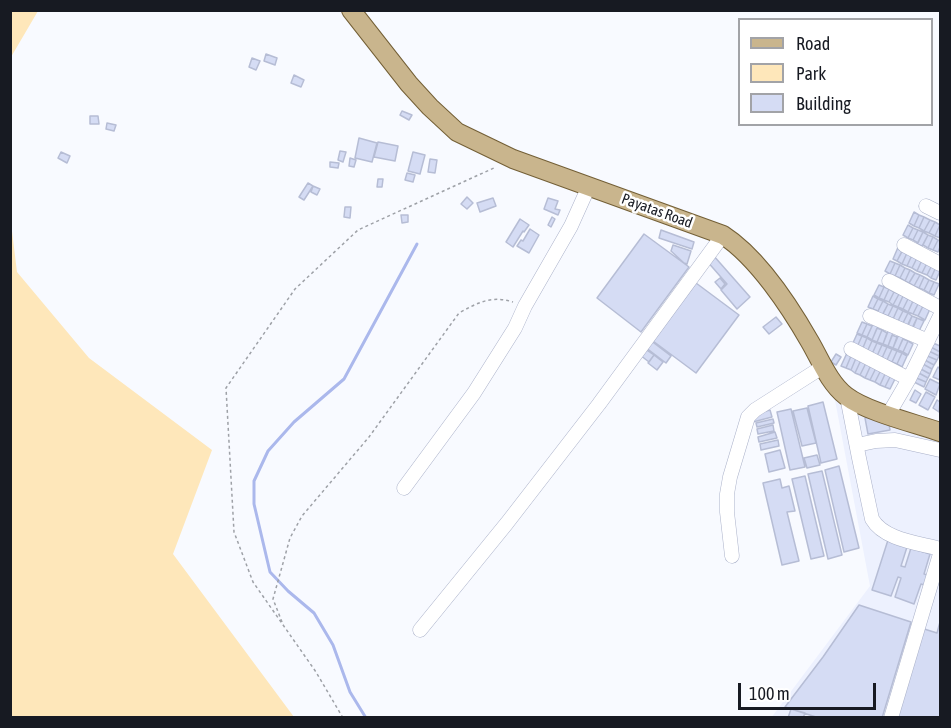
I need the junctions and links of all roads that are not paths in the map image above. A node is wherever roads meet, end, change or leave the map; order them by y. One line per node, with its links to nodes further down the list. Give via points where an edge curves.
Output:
1 (351, 10): 2 (main road, Payatas Road, via 409,84 445,122 467,138 513,159)
2 (589, 186): 5 (main road, Payatas Road); 21 (street, via 572,226 515,328 474,393)
3 (926, 206): 4 (street)
4 (940, 213)
5 (723, 235): 14 (main road, Payatas Road, via 744,252 781,296); 25 (street, via 599,404)
6 (904, 244): 7 (street)
7 (940, 264)
8 (890, 281): 9 (street)
9 (940, 308)
10 (870, 316): 12 (street)
11 (940, 316): 12 (street)
12 (928, 341): 15 (street)
13 (851, 349): 15 (street)
14 (824, 366): 16 (main road, Payatas Road); 24 (street, via 748,417 728,494)
15 (909, 379): 17 (street)
16 (847, 397): 17 (main road, Payatas Road); 19 (street)
17 (888, 415): 18 (main road, Payatas Road)
18 (940, 432)
19 (856, 445): 20 (street, via 895,440); 22 (street, via 875,524 891,536)
20 (940, 450)
21 (404, 488)
22 (940, 549)
23 (940, 554): 26 (street)
24 (732, 555)
25 (420, 630)
26 (891, 717)

